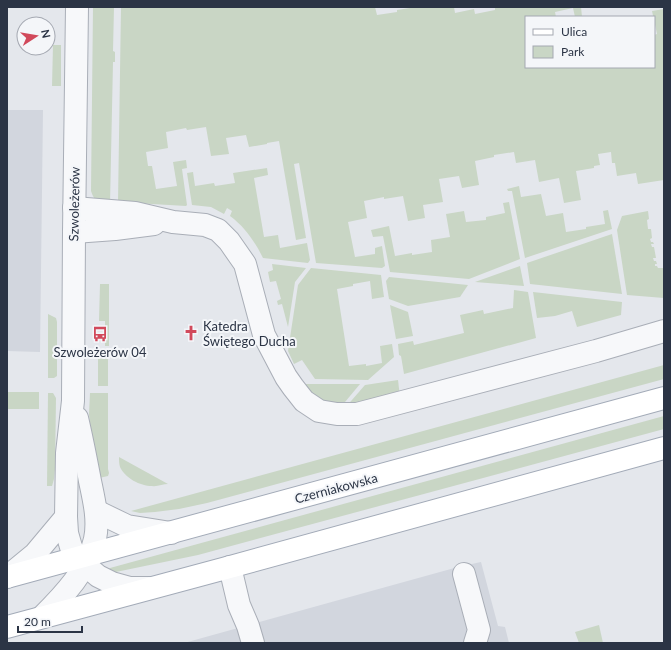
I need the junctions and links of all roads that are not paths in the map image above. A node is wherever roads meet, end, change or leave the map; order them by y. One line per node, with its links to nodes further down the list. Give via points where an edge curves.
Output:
1 (77, 7): 2 (street, Szwoleżerów)
2 (74, 208): 3 (street, via 135,213); 4 (street, Szwoleżerów)
3 (173, 222): 4 (street); 5 (street, via 205,225 218,230 229,241 245,264 264,335 286,377 304,402 319,411 357,414)
4 (74, 232): 7 (street, Szwoleżerów)
5 (664, 331)
6 (664, 398): 11 (main road, Czerniakowska)
7 (73, 401): 9 (street, Szwoleżerów); 10 (street, Szwoleżerów, via 67,453)
8 (664, 448): 13 (main road)
9 (96, 511): 11 (street, via 127,526); 12 (street, Szwoleżerów, via 95,539)
10 (66, 517): 12 (street, Szwoleżerów, via 71,547); 15 (street, via 35,554)
11 (171, 533): 12 (main road, Czerniakowska)
12 (84, 559): 15 (main road, Czerniakowska); 16 (street, Szwoleżerów, via 98,576 112,583 130,588); 17 (street, Szwoleżerów, via 69,588)
13 (230, 567): 16 (main road); 19 (street, via 239,605 248,626)
14 (464, 574): 20 (street, via 479,630)
15 (7, 577)
16 (149, 588): 17 (main road)
17 (42, 617): 18 (main road)
18 (7, 627)
19 (249, 642)
20 (475, 643)

